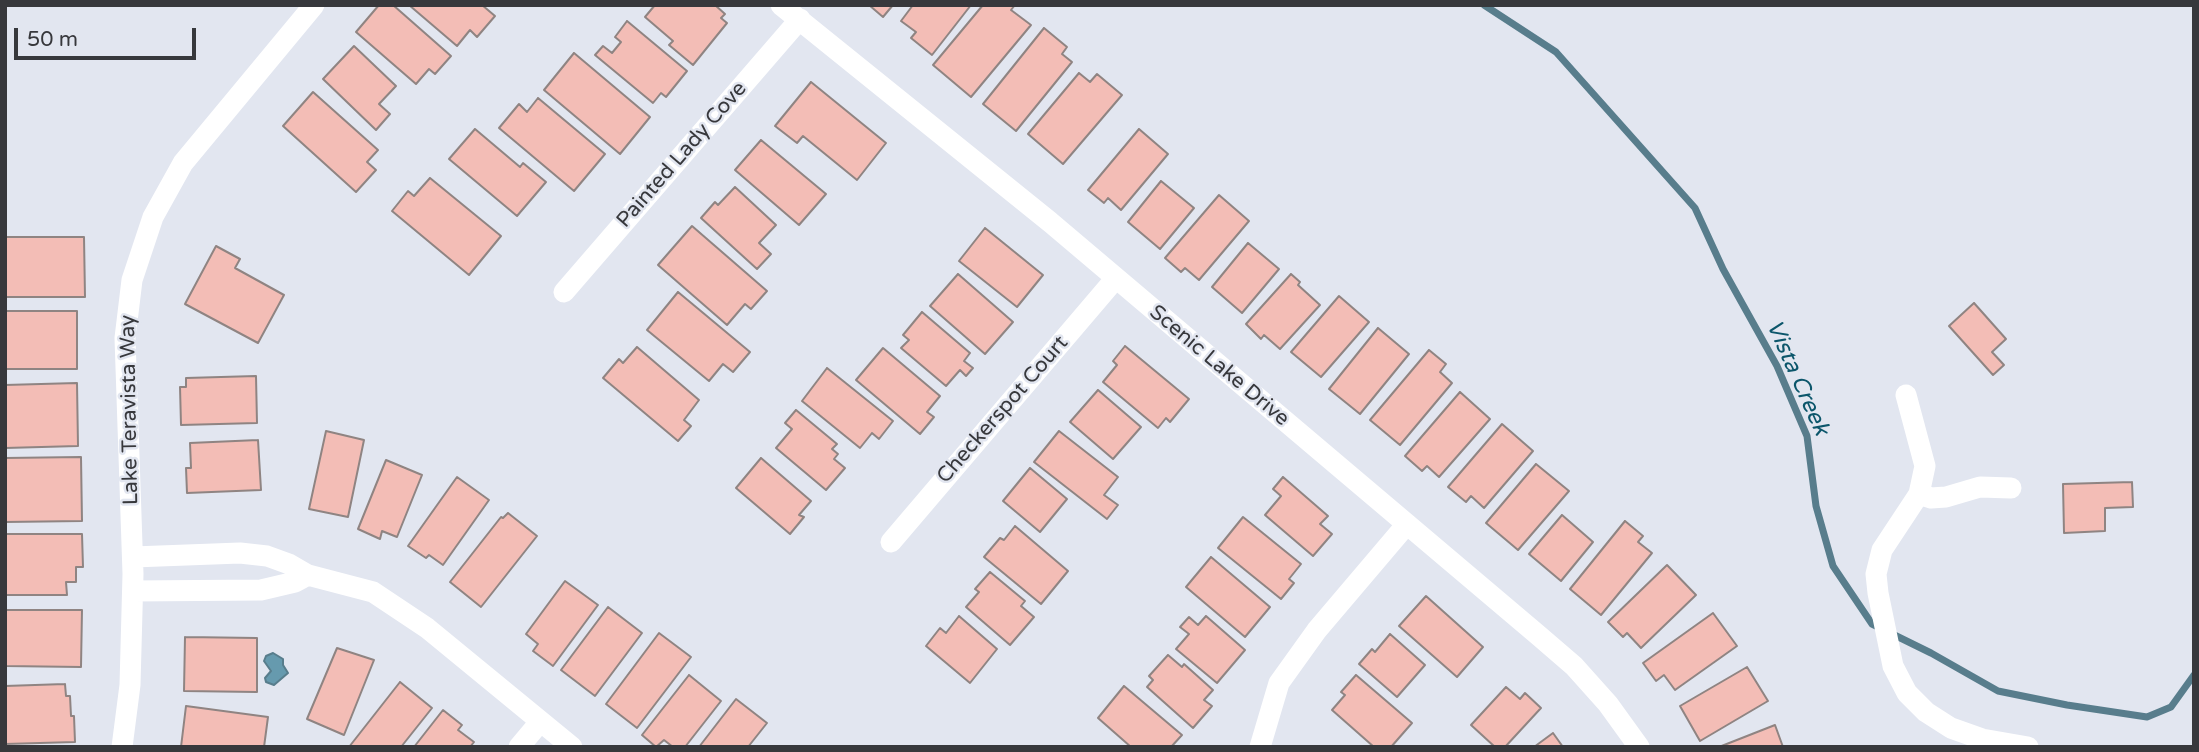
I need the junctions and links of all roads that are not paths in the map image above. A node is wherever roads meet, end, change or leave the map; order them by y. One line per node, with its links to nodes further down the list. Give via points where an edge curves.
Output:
1 (314, 5): 11 (street, Lake Teravista Way, via 183,163 153,217 132,280 125,338)
2 (781, 5): 3 (street, Scenic Lake Drive)
3 (800, 19): 4 (street, Scenic Lake Drive); 5 (street, Painted Lady Cove)
4 (1116, 278): 9 (street, Scenic Lake Drive); 10 (street, Checkerspot Court)
5 (564, 292)
6 (1906, 395): 8 (street, via 1925,466)
7 (2011, 488): 8 (street, via 1980,487 1931,498)
8 (1919, 494): 20 (street, via 1882,550 1877,574 1891,657 1907,693 1926,712 1951,728)
9 (1406, 524): 18 (street, via 1279,683); 19 (street, Scenic Lake Drive, via 1574,666)
10 (891, 542)
11 (133, 558): 12 (street, via 240,553 267,556); 13 (street, Lake Teravista Way)
12 (308, 575): 13 (street, via 261,590); 14 (street, via 373,592 427,628)
13 (133, 591): 15 (street, Lake Teravista Way, via 130,685)
14 (540, 722): 16 (street); 17 (street)
15 (122, 747)
16 (519, 747)
17 (572, 747)
18 (1260, 747)
19 (1639, 747)
20 (2028, 747)

